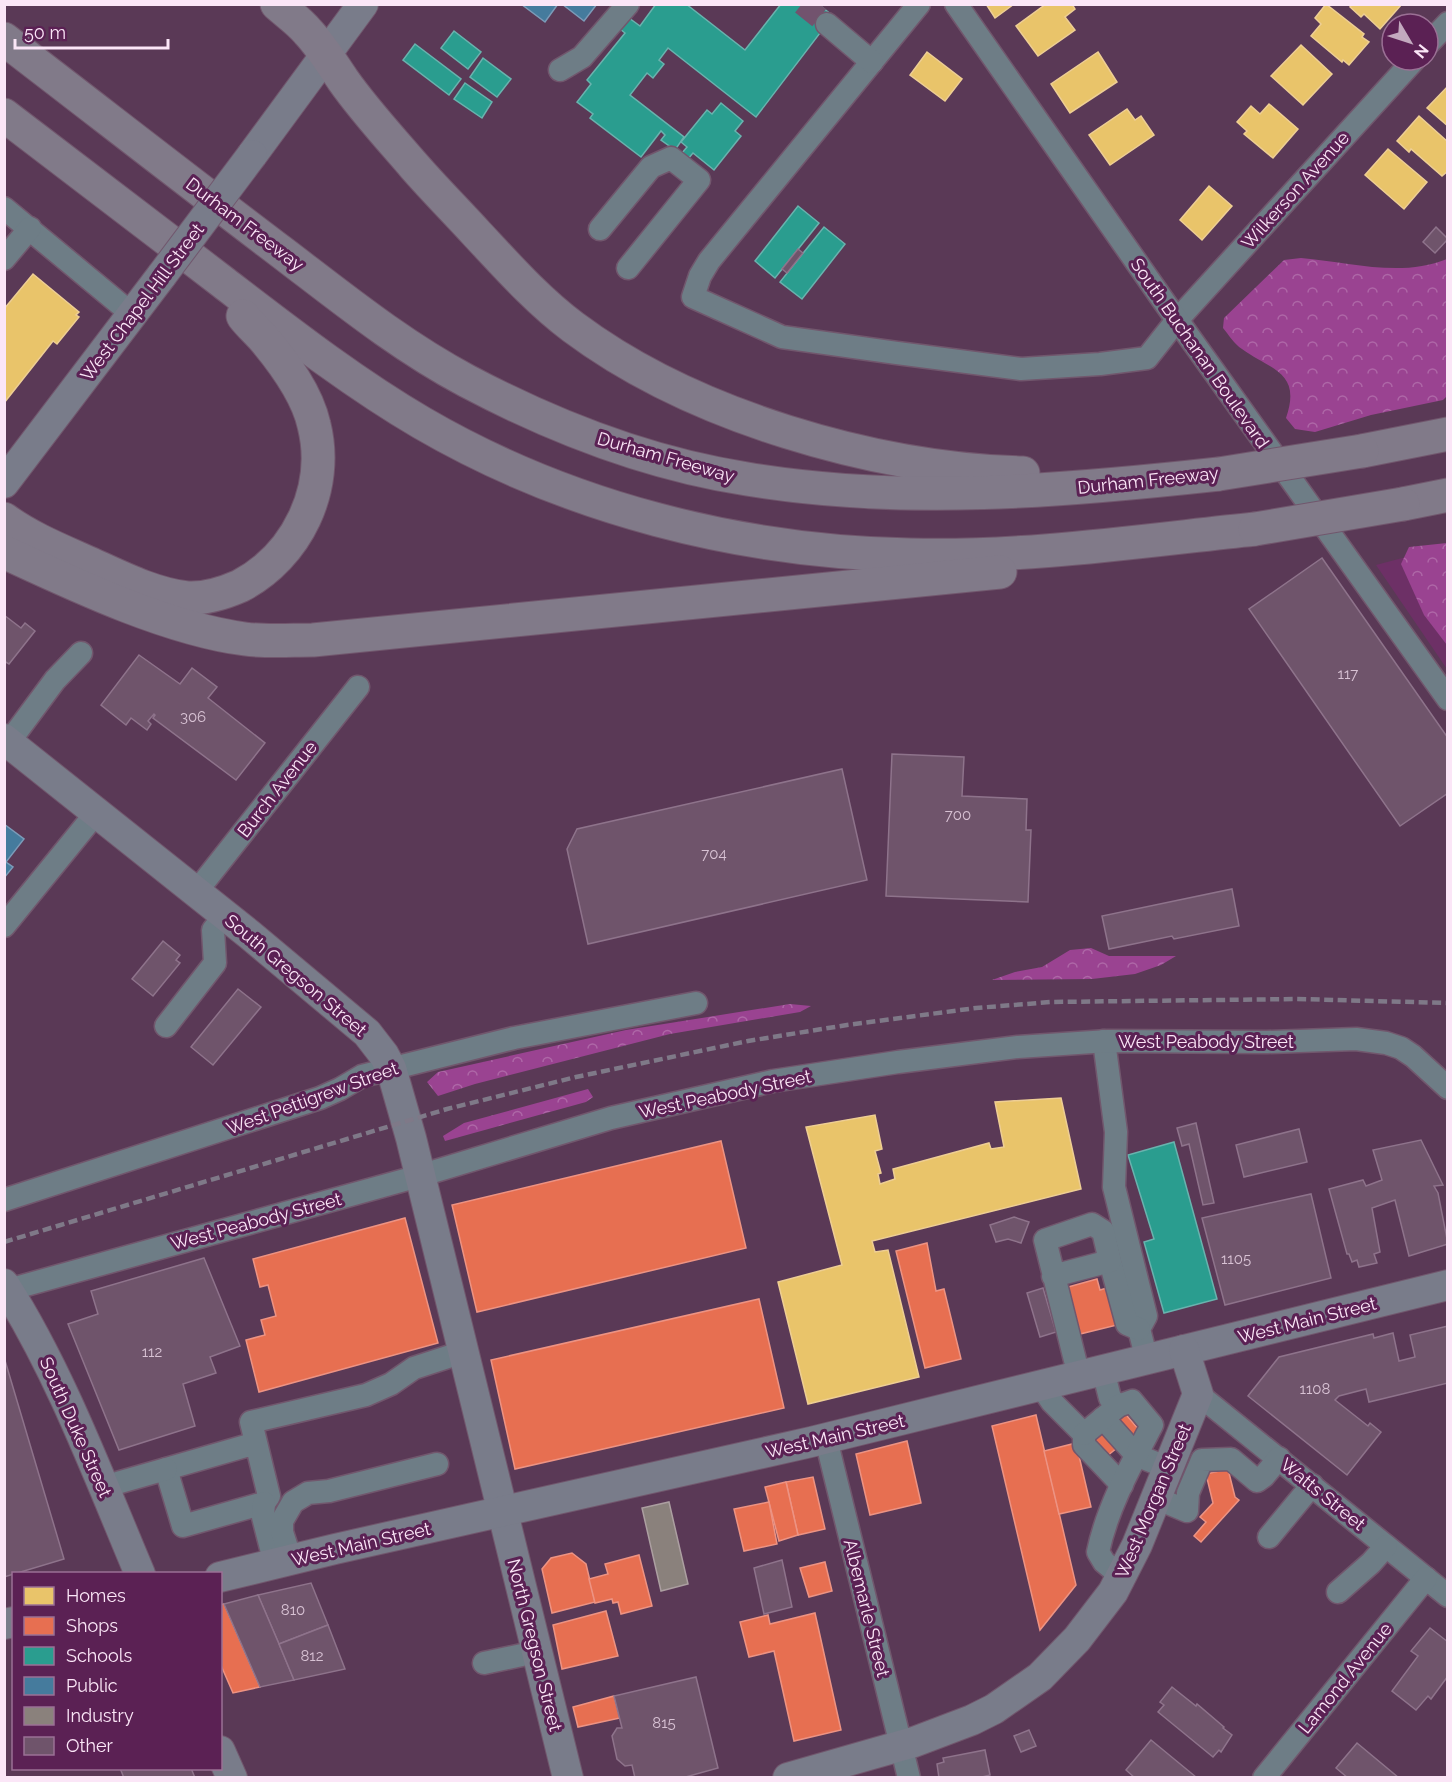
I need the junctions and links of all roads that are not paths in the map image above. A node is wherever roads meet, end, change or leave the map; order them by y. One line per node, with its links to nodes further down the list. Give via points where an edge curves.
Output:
1 (277, 4): 8 (highway, via 307,30)
2 (363, 4): 8 (main road, West Chapel Hill Street)
3 (628, 4): 10 (street, via 582,57)
4 (919, 4): 9 (street)
5 (956, 4): 20 (street, South Buchanan Boulevard)
6 (826, 24): 9 (street)
7 (4, 39): 23 (highway, Durham Freeway, via 385,331 467,381 575,431 683,465 795,486 924,494)
8 (326, 54): 19 (main road, West Chapel Hill Street, bridge); 23 (highway, via 415,166 515,275 572,326 642,372 732,412 867,454 1000,472 1048,473)
9 (872, 62): 20 (street, Wilkerson Avenue, via 709,261 693,297 783,337 1021,369 1147,358)
10 (560, 70)
11 (1403, 72): 20 (street, Wilkerson Avenue)
12 (4, 115): 18 (highway)
13 (4, 208): 14 (street)
14 (30, 228): 16 (street); 19 (street)
15 (600, 229): 17 (street, via 651,167 671,158 699,180)
16 (4, 259)
17 (628, 268)
18 (224, 283): 25 (highway, via 244,318 290,374 314,423 318,470 312,500 287,548 253,579 211,596 189,598 141,586 50,545); 26 (highway, via 339,370 422,423 489,458 592,500 708,532 813,549 910,555)
19 (133, 315): 22 (main road, West Chapel Hill Street)
20 (1177, 320): 30 (street, South Buchanan Boulevard)
21 (1448, 434): 23 (highway, Durham Freeway, bridge, via 1219,474)
22 (4, 483)
23 (1105, 485)
24 (1448, 495): 26 (highway, bridge, via 1255,529)
25 (4, 519)
26 (1036, 551): 27 (highway, via 1005,571 982,574 313,640 246,639 201,630 122,603)
27 (4, 552)
28 (81, 653): 31 (street)
29 (358, 687): 33 (street, Burch Avenue)
30 (1448, 699)
31 (7, 740): 32 (main road, South Gregson Street)
32 (96, 813): 33 (main road, South Gregson Street); 35 (street)
33 (196, 892): 34 (main road, South Gregson Street)
34 (225, 915): 37 (street, via 213,930 214,963); 39 (main road, South Gregson Street, via 367,1033)
35 (4, 926)
36 (696, 1003): 39 (street, West Pettigrew Street, via 514,1038)
37 (166, 1026)
38 (1104, 1041): 40 (street, West Peabody Street, via 1356,1039 1386,1043 1413,1056); 41 (street, West Peabody Street, via 987,1051 773,1081 611,1118); 47 (street, via 1116,1132 1113,1187 1146,1316)
39 (391, 1068): 41 (main road, South Gregson Street); 42 (street, West Pettigrew Street, via 362,1076 320,1098)
40 (1448, 1088)
41 (419, 1176): 46 (street, West Peabody Street); 49 (main road, South Gregson Street)
42 (4, 1200)
43 (1110, 1261): 44 (street); 44 (street, via 1103,1231 1092,1224 1045,1240); 47 (street, via 1127,1324)
44 (1053, 1276): 51 (street)
45 (1448, 1285): 48 (main road, West Main Street)
46 (6, 1287): 65 (main road, South Duke Street, via 56,1378)
47 (1139, 1329): 50 (street)
48 (1184, 1350): 50 (main road, West Main Street); 53 (main road)
49 (463, 1352): 57 (street, via 414,1368 366,1395 251,1422); 68 (main road, South Gregson Street)
50 (1147, 1360): 51 (main road, West Main Street)
51 (1091, 1373): 52 (main road, West Main Street); 54 (street, via 1110,1398)
52 (1041, 1386): 55 (street); 56 (main road, West Main Street)
53 (1198, 1394): 59 (street, Watts Street); 61 (main road, West Morgan Street)
54 (1110, 1412): 55 (street); 58 (street); 58 (street, via 1132,1401 1152,1425)
55 (1084, 1434): 63 (street, via 1084,1445)
56 (826, 1438): 68 (main road, West Main Street); 80 (street, Albemarle Street)
57 (256, 1443): 62 (street); 67 (street, via 269,1496)
58 (1136, 1455): 61 (street); 63 (street)
59 (1279, 1458): 64 (street, Watts Street); 66 (street, via 1257,1481 1231,1459 1202,1460 1188,1493 1187,1511)
60 (437, 1464): 71 (street, via 308,1493 293,1502 282,1521)
61 (1167, 1468): 66 (main road, West Morgan Street)
62 (166, 1470): 65 (street); 67 (street, via 183,1526)
63 (1122, 1485): 73 (street, via 1098,1552)
64 (1312, 1485): 69 (street); 70 (street, Watts Street)
65 (103, 1487): 72 (main road, South Duke Street)
66 (1156, 1498): 73 (main road, West Morgan Street)
67 (264, 1503): 71 (street, via 263,1517)
68 (502, 1512): 71 (main road, West Main Street); 78 (main road, North Gregson Street)
69 (1269, 1537)
70 (1386, 1546): 75 (street, Watts Street); 76 (street)
71 (283, 1562): 74 (main road, West Main Street)
72 (139, 1572)
73 (1121, 1576): 80 (main road, West Morgan Street, via 1077,1639 1040,1677 972,1720)
74 (222, 1577)
75 (1426, 1578): 77 (street, Watts Street); 86 (street, Lamond Avenue)
76 (1338, 1592)
77 (1448, 1596)
78 (536, 1652): 79 (street); 83 (main road, North Gregson Street)
79 (483, 1664)
80 (901, 1746): 84 (main road, West Morgan Street); 85 (street, Albemarle Street)
81 (222, 1756): 82 (main road)
82 (232, 1778)
83 (568, 1778)
84 (788, 1778)
85 (909, 1778)
86 (1264, 1778)

